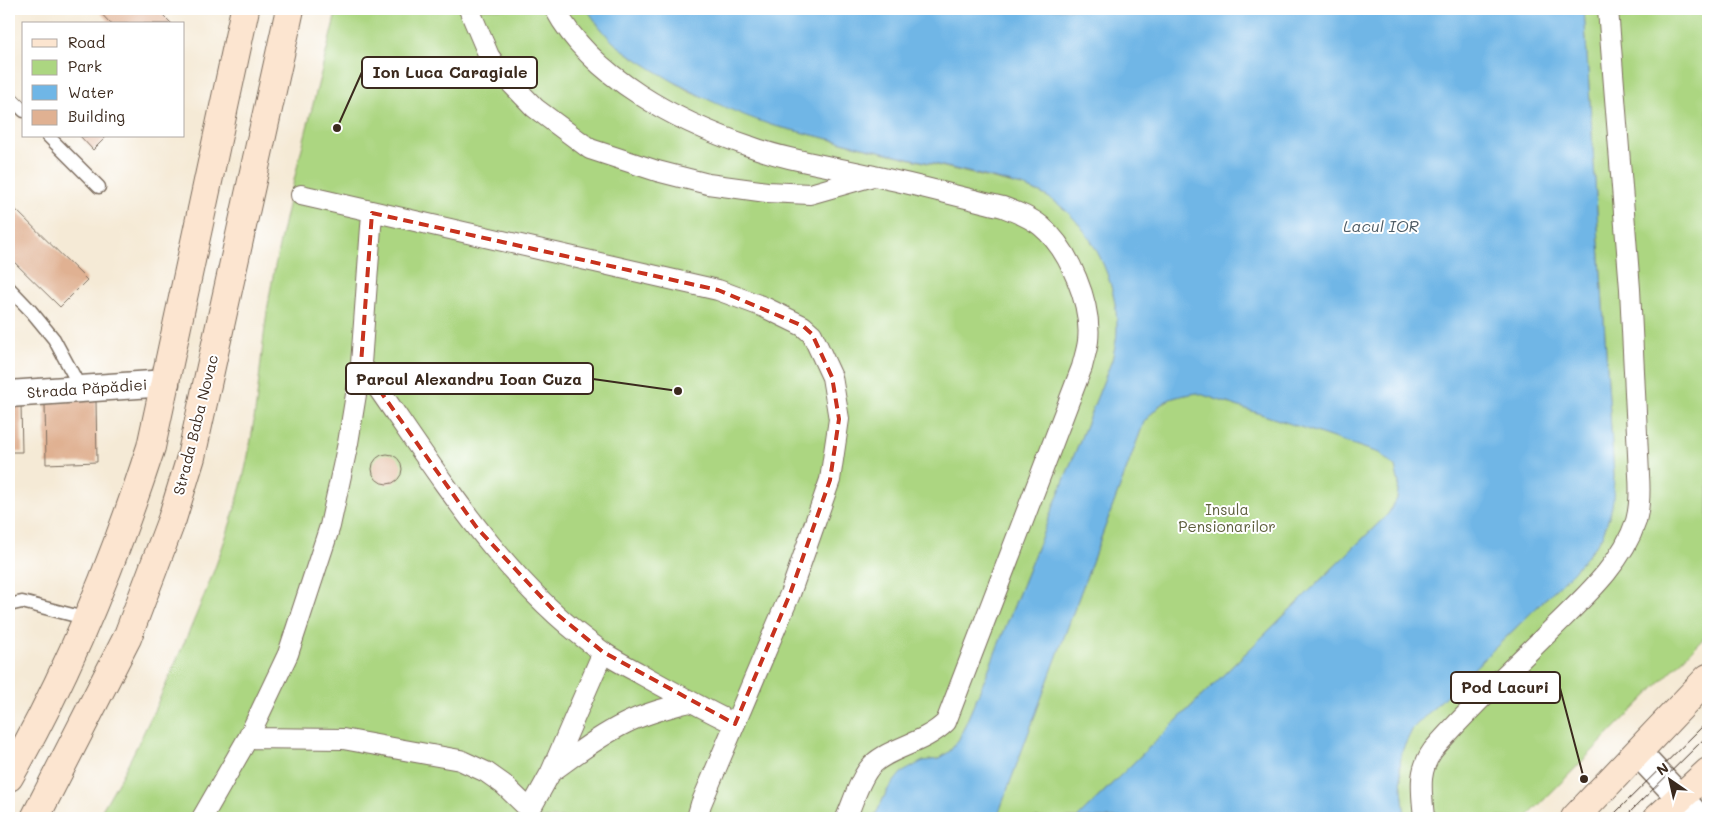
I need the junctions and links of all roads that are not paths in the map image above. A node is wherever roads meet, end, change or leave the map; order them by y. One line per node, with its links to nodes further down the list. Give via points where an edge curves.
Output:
1 (244, 9): 15 (main road)
2 (290, 9): 31 (main road, Strada Baba Novac, via 191,457 172,519 127,638)
3 (469, 9): 9 (street, via 489,56 502,74 535,108 590,149 666,174 767,192 810,194)
4 (555, 9): 9 (street, via 578,41 606,70 641,96 705,129 749,147)
5 (1608, 9): 35 (street, via 1630,289 1640,483 1636,521 1608,570 1579,603 1433,750 1426,760 1421,780)
6 (9, 96): 7 (lane)
7 (22, 110)
8 (50, 138): 10 (lane)
9 (874, 176): 34 (street, via 1003,207 1040,226 1072,269 1085,307 1088,340 1082,367 946,722 936,732 872,765)
10 (99, 187)
11 (301, 195): 12 (street)
12 (372, 213): 14 (street); 23 (street, via 718,290 803,326 812,334 832,377 839,419 830,480 790,594)
13 (9, 288): 16 (lane, via 54,339)
14 (361, 364): 20 (street, via 477,528 558,616); 24 (street, via 330,526 288,654)
15 (166, 383): 16 (street, Strada Păpădiei); 19 (main road, via 151,447 132,506)
16 (81, 389): 17 (street, Strada Păpădiei)
17 (9, 394)
18 (9, 605): 19 (lane, via 22,602)
19 (88, 619): 28 (main road)
20 (603, 652): 22 (street); 26 (street)
21 (1708, 678): 25 (main road)
22 (688, 702): 23 (street); 26 (street, via 625,723)
23 (736, 724): 33 (street)
24 (248, 738): 30 (street, via 343,739 460,760 497,780); 32 (street)
25 (1638, 753): 29 (street); 36 (main road)
26 (551, 772): 30 (street)
27 (1708, 772): 29 (main road)
28 (9, 777)
29 (1680, 798): 37 (main road); 38 (street)
30 (531, 814)
31 (35, 818)
32 (202, 818)
33 (697, 818)
34 (846, 818)
35 (1424, 818)
36 (1575, 818)
37 (1658, 818)
38 (1698, 818)

